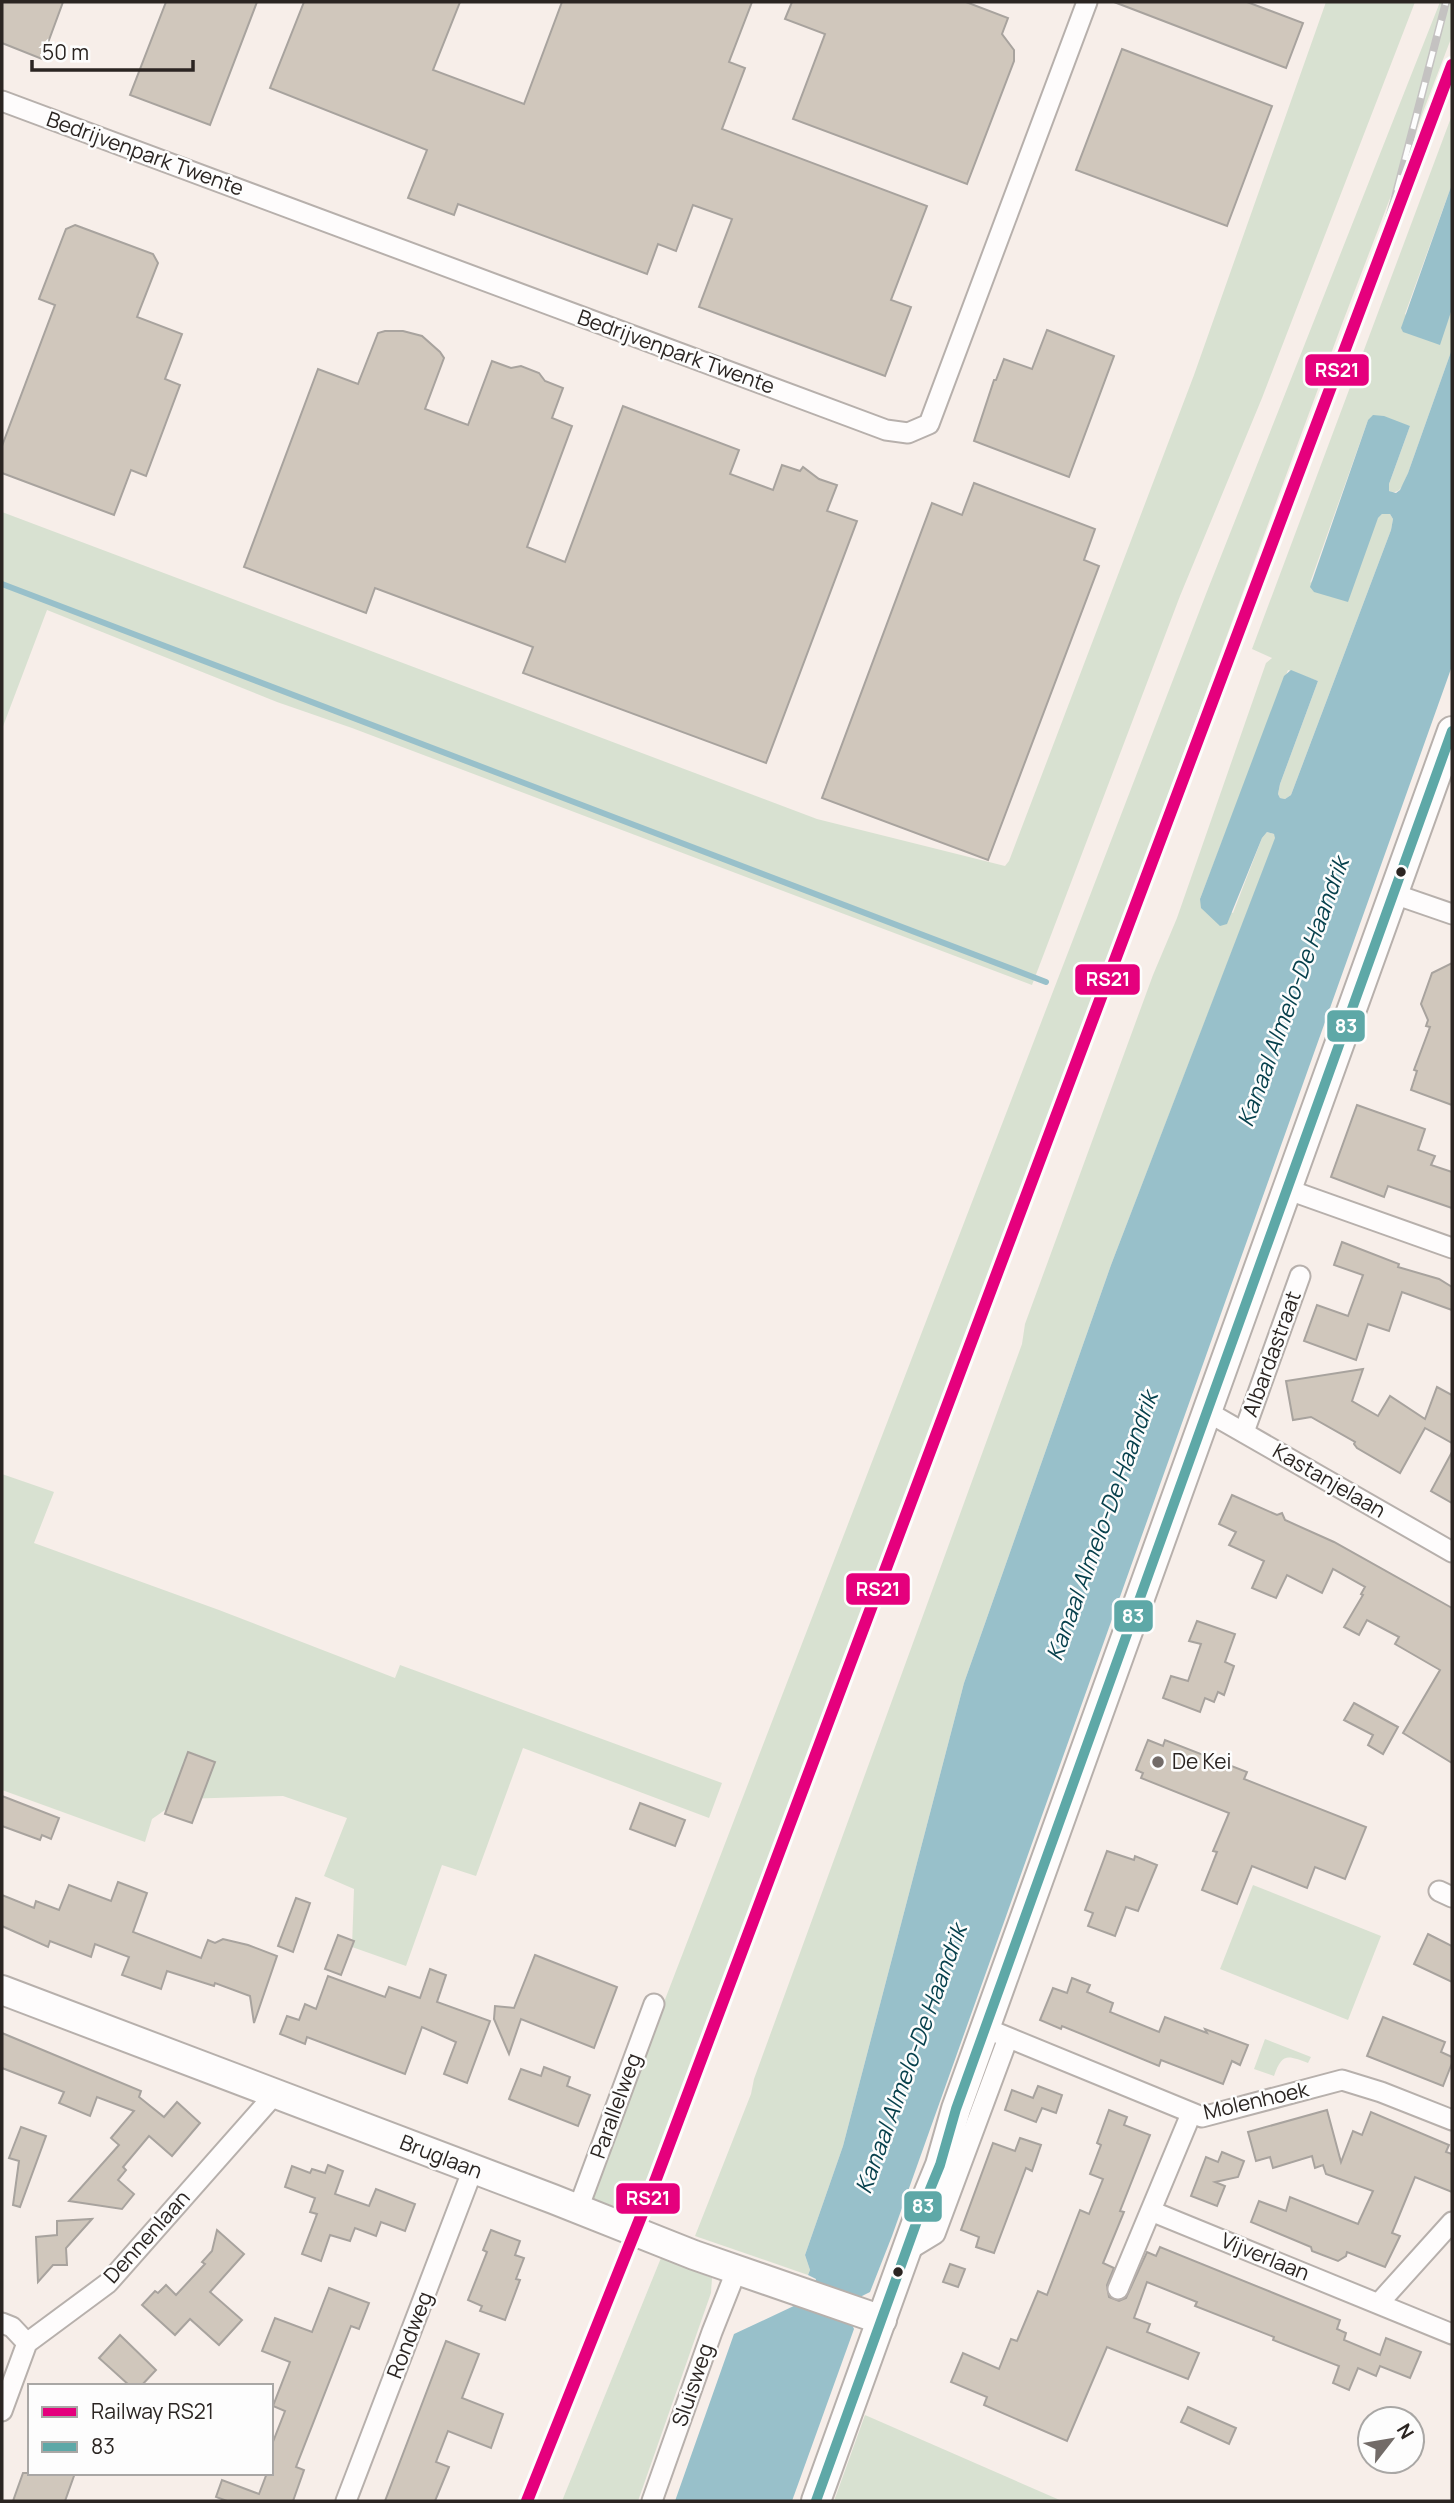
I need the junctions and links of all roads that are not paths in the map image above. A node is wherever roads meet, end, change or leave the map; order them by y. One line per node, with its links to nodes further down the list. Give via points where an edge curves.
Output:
1 (1087, 2): 2 (street, Bedrijvenpark Twente, via 929,424 908,433 886,430)
2 (2, 101)
3 (1452, 731): 4 (street, Albardastraat)
4 (1394, 894): 5 (street); 6 (street, Albardastraat)
5 (1452, 914)
6 (1286, 1189): 7 (street); 9 (street, Albardastraat)
7 (1452, 1248)
8 (1300, 1276): 10 (street, Albardastraat)
9 (1206, 1411): 10 (street, Kastanjelaan); 14 (street, Albardastraat)
10 (1244, 1432): 11 (street, Kastanjelaan)
11 (1452, 1552)
12 (2, 1990): 15 (street, Bruglaan)
13 (654, 2004): 19 (street, Parallelweg)
14 (996, 2033): 16 (street, Molenhoek); 25 (street, Albardastraat, via 956,2109)
15 (275, 2094): 18 (street, Bruglaan); 28 (street, Dennenlaan, via 108,2283)
16 (1191, 2114): 17 (street, Molenhoek, via 1202,2117 1342,2080); 20 (street)
17 (1452, 2120)
18 (473, 2169): 19 (street, Bruglaan); 30 (street, Rondweg)
19 (578, 2209): 22 (street, Bruglaan)
20 (1151, 2211): 23 (street); 24 (street, Vijverlaan)
21 (1452, 2222): 24 (street)
22 (737, 2269): 25 (street, Bruglaan); 31 (street, Sluisweg)
23 (1118, 2289)
24 (1379, 2303): 27 (street, Vijverlaan)
25 (882, 2320): 32 (street, Albardastraat)
26 (2, 2323): 28 (street)
27 (1452, 2334)
28 (27, 2343): 29 (street)
29 (2, 2411)
30 (346, 2501)
31 (652, 2501)
32 (816, 2501)

